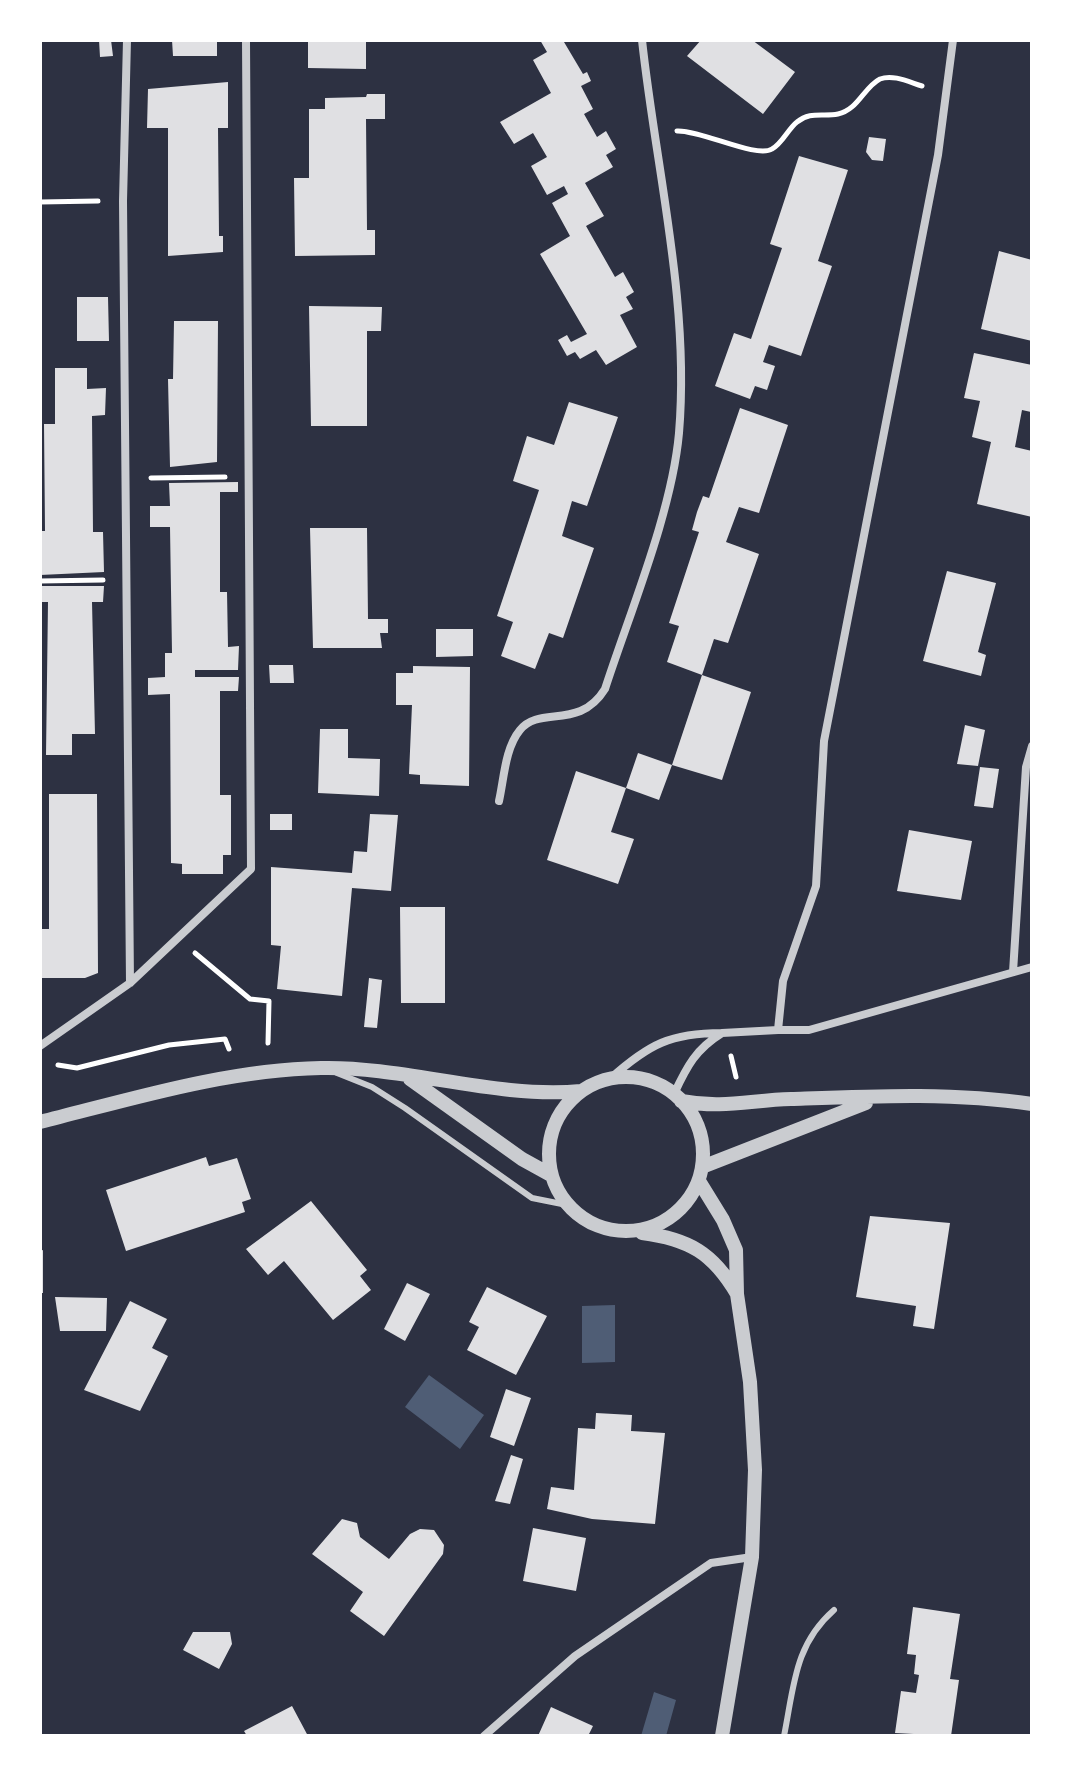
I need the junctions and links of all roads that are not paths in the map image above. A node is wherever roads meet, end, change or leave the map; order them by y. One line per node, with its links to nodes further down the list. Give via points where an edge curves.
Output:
1 (127, 40): 9 (street, via 123,201)
2 (246, 40): 9 (street, via 251,869)
3 (642, 40): 6 (street, via 680,309 679,435 668,494 605,689 595,705 578,714 529,722 519,731)
4 (953, 40): 10 (street, via 923,236 824,741 816,886 783,981)
5 (1032, 746): 8 (street, via 1026,767)
6 (499, 801)
7 (1032, 967): 8 (street)
8 (1013, 972): 10 (street, via 809,1030)
9 (130, 983): 12 (street)
10 (778, 1030): 11 (street)
11 (722, 1033): 15 (street, via 663,1039); 17 (street, via 691,1058)
12 (40, 1046)
13 (322, 1068): 14 (street); 20 (street, via 215,1079); 23 (lane, via 372,1087 532,1198)
14 (407, 1077): 16 (street); 22 (street)
15 (611, 1078): 16 (street); 17 (street, via 644,1079)
16 (581, 1091): 22 (street, via 553,1128)
17 (678, 1097): 18 (street, via 714,1107 782,1099); 21 (street, via 700,1131)
18 (876, 1099): 19 (street, via 937,1095); 21 (street)
19 (1032, 1104)
20 (40, 1122)
21 (700, 1174): 24 (street, via 677,1213); 25 (street, via 736,1250)
22 (551, 1175): 23 (street)
23 (567, 1205): 24 (street, via 596,1226)
24 (630, 1232): 25 (street, via 695,1245)
25 (737, 1294): 26 (street, via 750,1382)
26 (752, 1557): 28 (street, via 711,1563 575,1656); 29 (street)
27 (834, 1610): 30 (lane, via 802,1649)
28 (484, 1736)
29 (722, 1736)
30 (784, 1736)

